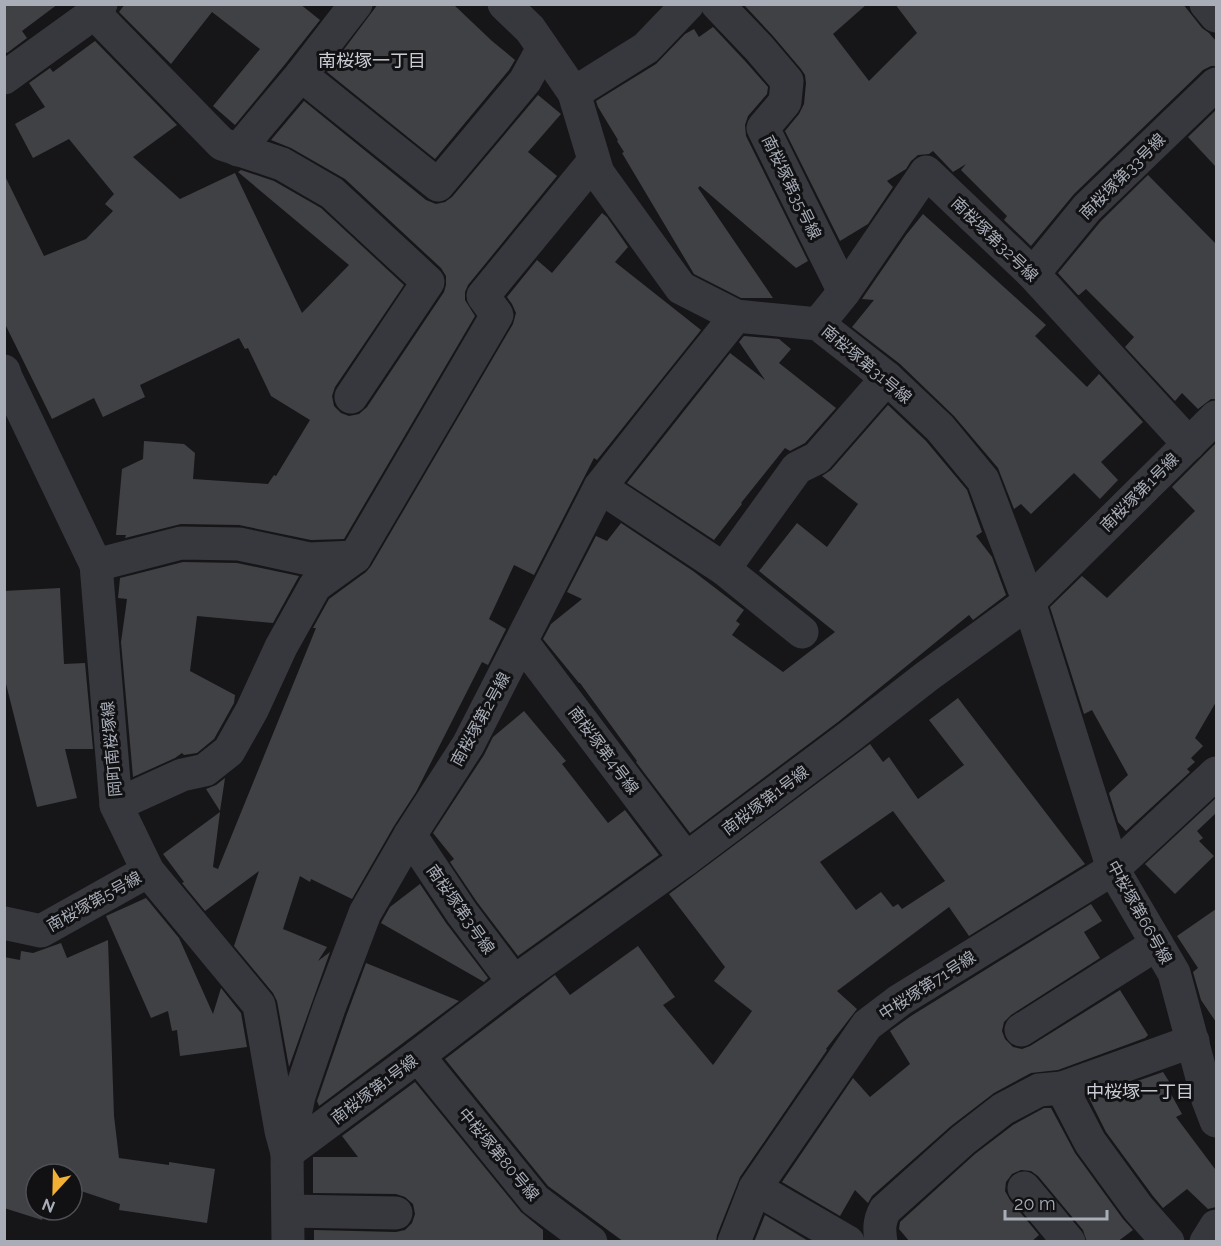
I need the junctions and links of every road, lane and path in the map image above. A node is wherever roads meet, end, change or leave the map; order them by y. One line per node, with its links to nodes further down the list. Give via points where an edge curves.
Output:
1 (504, 4): 8 (street, 南桜塚第31号線)
2 (688, 4): 12 (street, via 646,48)
3 (717, 4): 16 (street, 南桜塚第35号線, via 787,81 785,102 763,129)
4 (1206, 4): 7 (street)
5 (355, 5): 9 (street)
6 (97, 9): 10 (street); 13 (street, via 222,144)
7 (1216, 16)
8 (543, 48): 9 (street, via 525,81 438,185); 12 (street, 南桜塚第31号線)
9 (301, 75): 13 (street)
10 (4, 78)
11 (1216, 84): 15 (street, 南桜塚第33号線, via 1087,208)
12 (574, 93): 14 (street, 南桜塚第31号線)
13 (238, 150): 21 (street, via 282,164 332,193 428,282)
14 (594, 161): 17 (street, 南桜塚第31号線, via 597,173 681,288); 25 (street, via 483,296 497,315)
15 (1033, 274): 16 (street, 南桜塚第32号線, via 926,172); 23 (street, 南桜塚第32号線)
16 (844, 292): 18 (street, 南桜塚第32号線)
17 (736, 316): 18 (street, 南桜塚第31号線); 24 (street, 南桜塚第2号線)
18 (818, 324): 20 (street, 南桜塚第31号線)
19 (4, 371): 26 (street, 岡町南桜塚線)
20 (887, 378): 27 (street, via 817,458 797,468); 28 (street, 南桜塚第31号線, via 940,428 982,480)
21 (351, 397)
22 (1216, 417): 23 (street, 南桜塚第1号線)
23 (1189, 444): 28 (street, 南桜塚第1号線)
24 (600, 487): 27 (street); 30 (street, 南桜塚第2号線)
25 (355, 557): 26 (street, via 309,559 239,543 181,543); 32 (street, via 315,586 229,750 205,770 182,775)
26 (96, 564): 32 (street, 岡町南桜塚線)
27 (724, 569): 29 (street)
28 (1029, 602): 34 (street, 南桜塚第1号線); 35 (street, 中桜塚第66号線)
29 (802, 632)
30 (522, 642): 33 (street, 南桜塚第2号線, via 468,745); 34 (street, 南桜塚第4号線)
31 (1216, 773): 35 (street, 中桜塚第71号線)
32 (116, 805): 36 (street, 岡町南桜塚線)
33 (410, 835): 39 (street, 南桜塚第3号線); 45 (street, 南桜塚第2号線, via 364,913 298,1096)
34 (686, 859): 39 (street, 南桜塚第1号線)
35 (1113, 869): 38 (street, 中桜塚第66号線); 46 (street, 中桜塚第71号線, via 900,1000 867,1025)
36 (148, 871): 37 (street, 南桜塚第5号線, via 41,931); 45 (street, 岡町南桜塚線, via 259,1005)
37 (4, 923)
38 (1157, 944): 40 (street); 41 (street, 中桜塚第66号線, via 1174,973)
39 (514, 982): 42 (street, 南桜塚第1号線)
40 (1021, 1030)
41 (1193, 1041): 43 (street); 44 (street, 中桜塚第66号線)
42 (418, 1056): 45 (street, 南桜塚第1号線); 51 (street, 中桜塚第80号線, via 535,1200)
43 (1062, 1088): 54 (street, via 1040,1090 1003,1108 963,1140 885,1210 880,1219); 56 (street, via 1090,1142)
44 (1214, 1105)
45 (287, 1153): 49 (street, 岡町南桜塚線)
46 (755, 1188): 52 (street, 中桜塚第71号線); 53 (street)
47 (1024, 1188): 55 (street)
48 (396, 1213): 49 (street)
49 (288, 1226)
50 (1216, 1226): 57 (street)
51 (591, 1242)
52 (734, 1242)
53 (848, 1242)
54 (881, 1242)
55 (1069, 1242)
56 (1168, 1242)
57 (1206, 1242)

